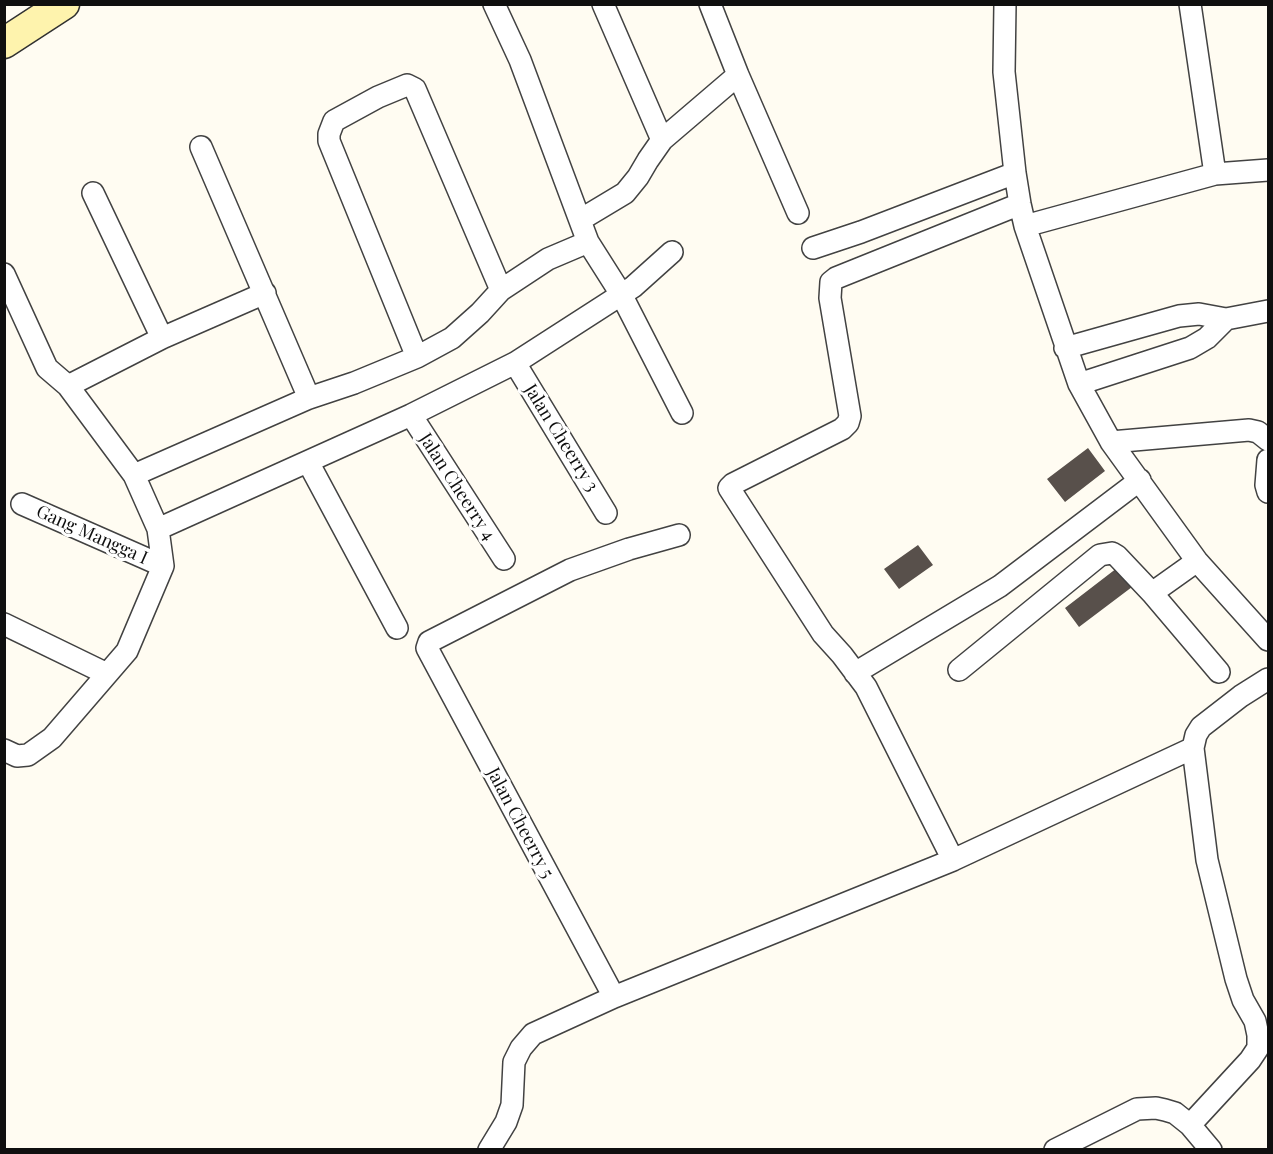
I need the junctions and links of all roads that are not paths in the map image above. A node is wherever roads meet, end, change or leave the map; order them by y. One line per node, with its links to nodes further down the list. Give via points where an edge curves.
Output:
1 (64, 4): 7 (main road)
2 (494, 4): 17 (street, via 520,60)
3 (603, 4): 9 (street)
4 (710, 4): 8 (street)
5 (1005, 4): 12 (street, via 1004,72)
6 (1190, 4): 13 (street)
7 (9, 32)
8 (738, 75): 9 (street); 16 (street)
9 (662, 140): 17 (street, via 624,193)
10 (201, 147): 24 (street)
11 (1269, 170): 13 (street)
12 (1015, 173): 15 (street); 20 (street)
13 (1215, 174): 18 (street)
14 (93, 193): 28 (street)
15 (1020, 204): 18 (street); 58 (street, via 831,282 848,423 729,488 823,634)
16 (798, 213)
17 (580, 220): 19 (street)
18 (1025, 226): 29 (street)
19 (588, 242): 23 (street, via 548,259); 25 (street)
20 (813, 248)
21 (672, 252): 25 (street)
22 (4, 274): 33 (street, via 47,368)
23 (501, 290): 30 (street, via 452,338); 30 (street, via 415,89 407,85 334,121 329,141)
24 (265, 293): 28 (street); 34 (street)
25 (621, 294): 31 (street); 35 (street)
26 (1269, 311): 27 (street)
27 (1226, 319): 29 (street, via 1199,314 1179,316); 32 (street, via 1190,348)
28 (162, 338): 33 (street)
29 (1065, 348): 32 (street)
30 (417, 357): 34 (street)
31 (515, 363): 36 (street); 45 (street, Jalan Cheerry 3)
32 (1079, 384): 38 (street)
33 (68, 386): 41 (street)
34 (309, 398): 41 (street)
35 (682, 413)
36 (411, 415): 40 (street); 48 (street, Jalan Cheerry 4)
37 (1269, 440): 38 (street, via 1249,430)
38 (1111, 442): 42 (street)
39 (1269, 460): 43 (street)
40 (308, 462): 46 (street); 53 (street)
41 (134, 475): 46 (street)
42 (1140, 480): 49 (street); 58 (street, via 1000,586)
43 (1269, 492)
44 (22, 504): 50 (street, Gang Mangga I)
45 (606, 513)
46 (158, 528): 50 (street)
47 (679, 534): 63 (street, Jalan Cheerry 5, via 570,570 429,642 427,648)
48 (504, 559)
49 (1197, 561): 51 (street); 54 (street)
50 (163, 566): 57 (street, via 127,651)
51 (1152, 593): 55 (street, via 1117,556 1100,555); 56 (street)
52 (4, 624): 57 (street)
53 (397, 628)
54 (1269, 640)
55 (959, 670)
56 (1219, 672)
57 (107, 674): 61 (street, via 40,747 22,756)
58 (855, 674): 62 (street, via 866,687)
59 (1269, 679): 60 (street, via 1201,727)
60 (1193, 748): 62 (street); 64 (street, via 1207,860 1236,979 1255,1021 1258,1048)
61 (4, 750)
62 (953, 860): 63 (street)
63 (614, 997): 65 (street, via 533,1034 521,1048 514,1062 512,1105)
64 (1190, 1125): 66 (street, via 1175,1113 1137,1109); 67 (street)
65 (489, 1149)
66 (1055, 1149)
67 (1211, 1149)

